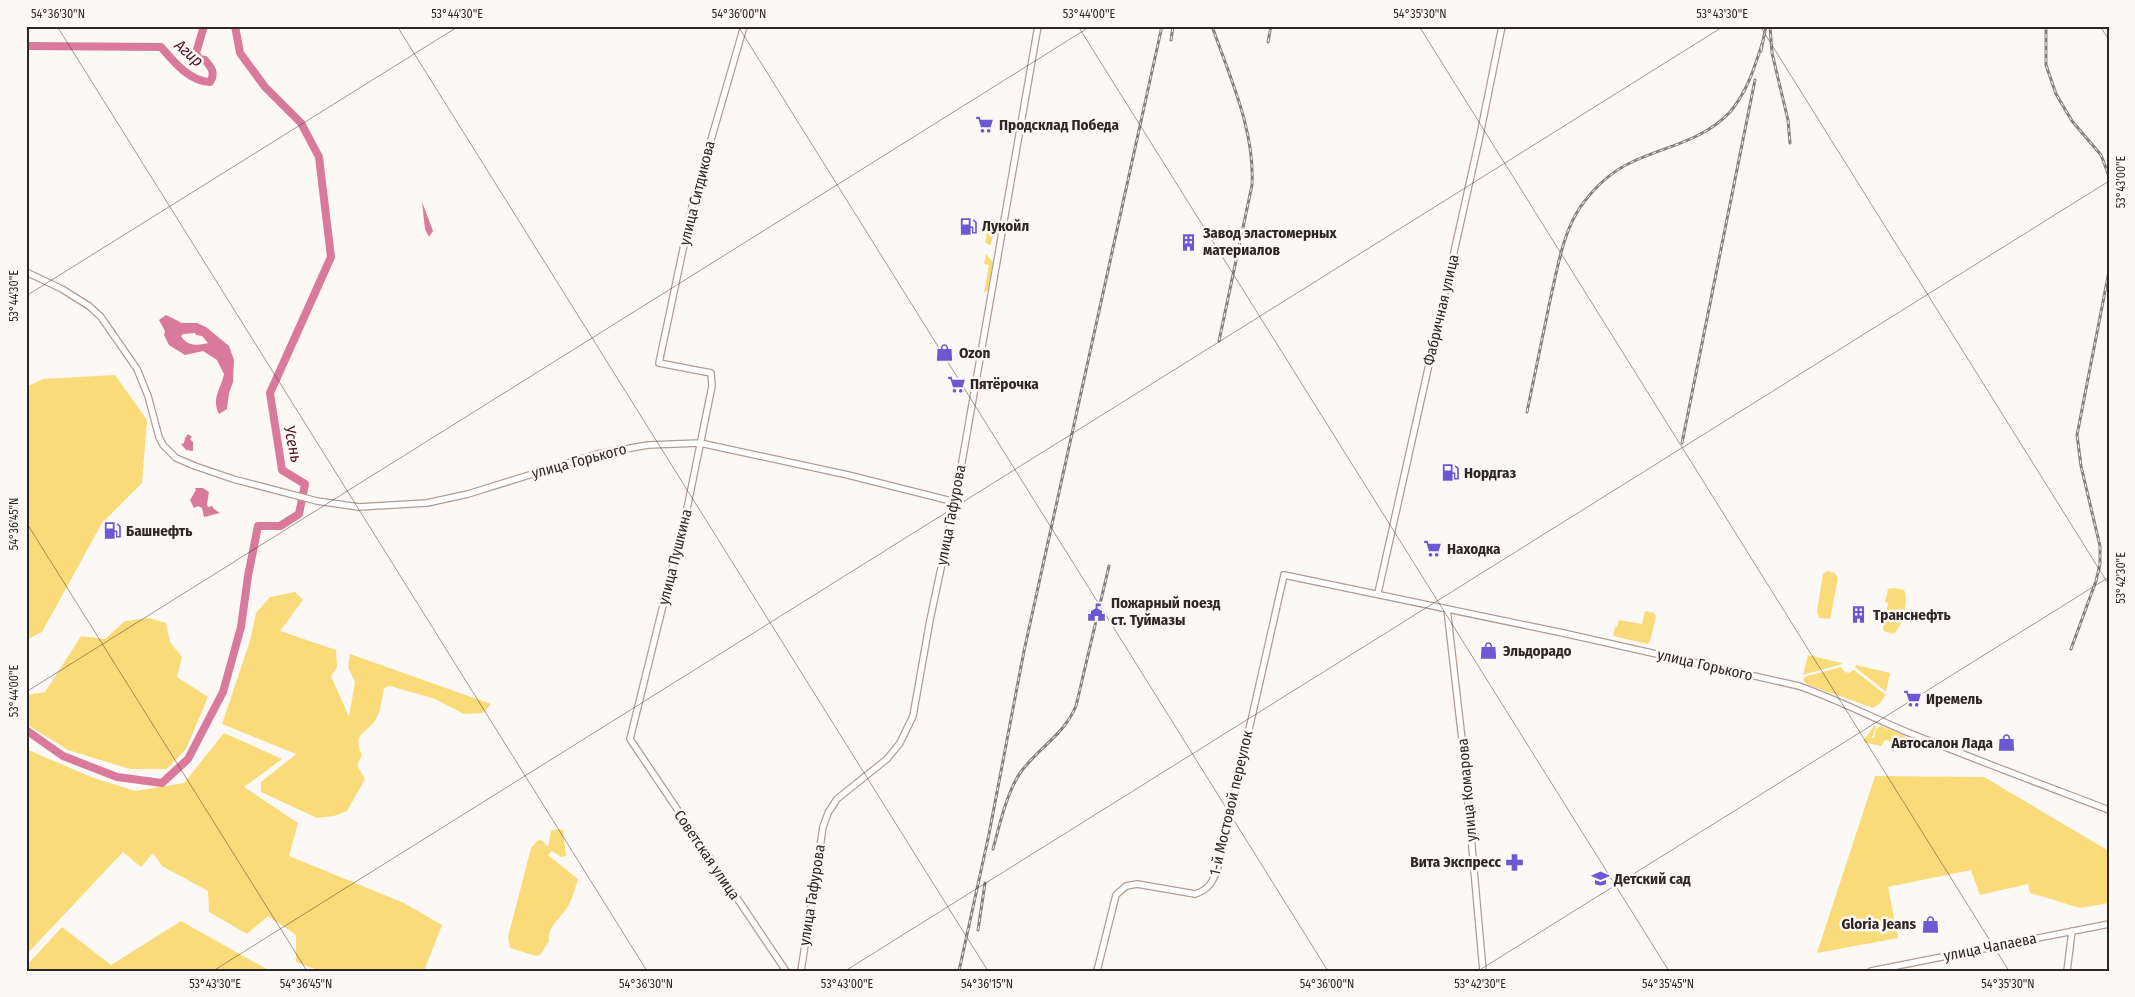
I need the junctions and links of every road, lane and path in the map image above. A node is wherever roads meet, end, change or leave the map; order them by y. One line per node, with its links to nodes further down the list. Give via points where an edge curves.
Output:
1 (744, 26): 5 (main road, улица Ситдикова, via 693,202 659,363)
2 (1038, 26): 7 (main road, улица Гафурова)
3 (1502, 26): 9 (main road, Фабричная улица)
4 (26, 272): 6 (main road, улица Горького, via 62,289 100,316 137,369 148,396 158,437 176,458 234,479 316,501 359,507 428,504 597,454 648,445)
5 (711, 374): 6 (main road, улица Пушкина, via 712,386)
6 (700, 443): 7 (main road, улица Горького); 11 (main road, улица Пушкина)
7 (955, 502): 16 (main road, улица Гафурова, via 913,716 900,744 887,759 838,799 828,813)
8 (1284, 575): 9 (main road, улица Горького); 17 (main road, 1-й Мостовой переулок, via 1212,883 1195,894 1137,884 1126,886 1116,895)
9 (1378, 593): 10 (main road, улица Горького)
10 (1447, 609): 12 (main road, улица Горького, via 1799,686 1907,732); 18 (main road, улица Комарова)
11 (630, 739): 15 (main road, Советская улица)
12 (2109, 810)
13 (2109, 924): 14 (main road, улица Чапаева)
14 (2072, 931): 19 (main road, улица Чапаева); 20 (main road)
15 (786, 971)
16 (801, 971)
17 (1097, 971)
18 (1483, 971)
19 (1871, 971)
20 (2067, 971)

